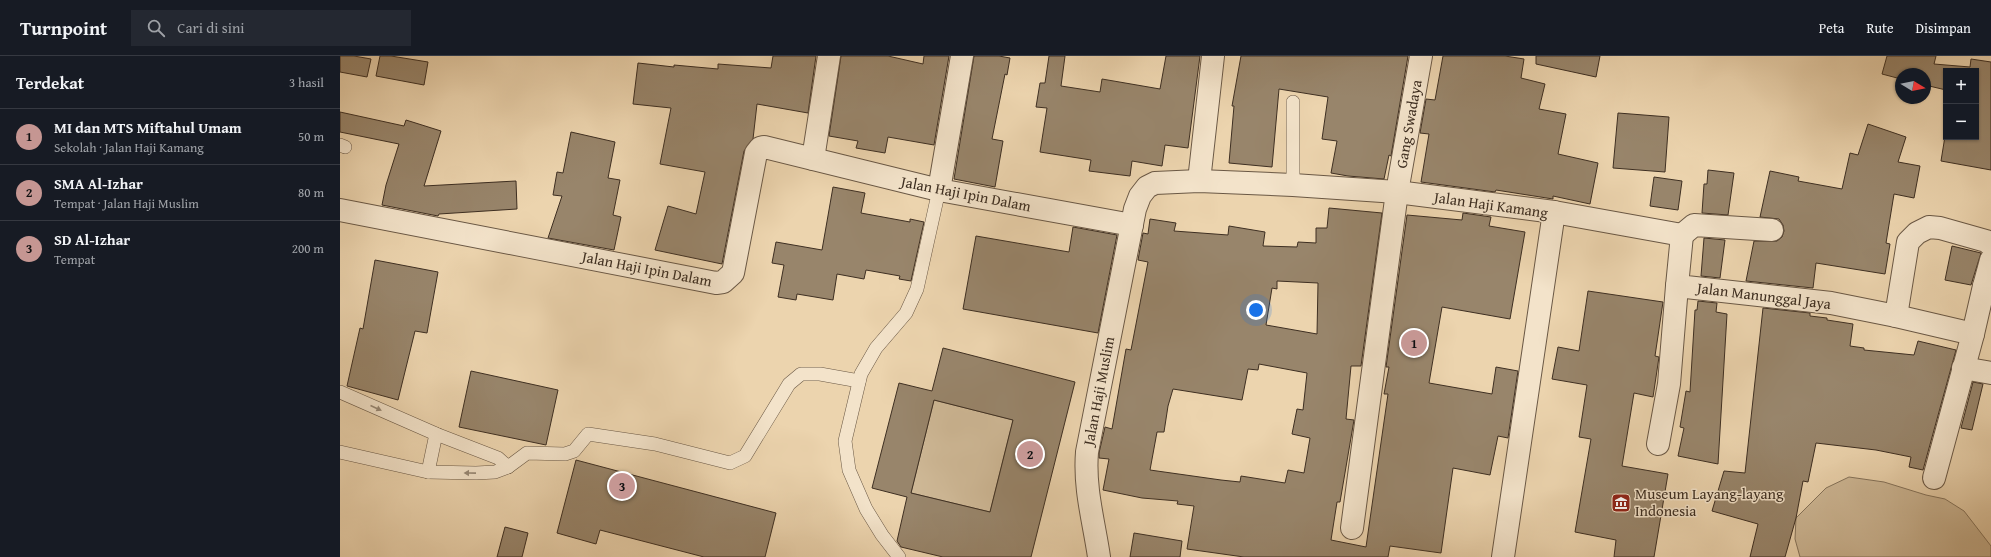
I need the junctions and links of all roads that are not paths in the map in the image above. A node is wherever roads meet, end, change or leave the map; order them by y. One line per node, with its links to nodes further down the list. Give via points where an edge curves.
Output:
1 (829, 56): 6 (street)
2 (962, 56): 9 (street)
3 (1213, 56): 7 (street)
4 (1421, 56): 10 (street, Gang Swadaya)
5 (1293, 102): 8 (lane)
6 (813, 159): 9 (street, Jalan Haji Ipin Dalam); 11 (street, Jalan Haji Ipin Dalam, via 764,147 756,152 733,273 723,282 716,283)
7 (1199, 181): 8 (street, Jalan Haji Kamang); 13 (street, Jalan Haji Kamang, via 1155,183 1147,188 1140,196)
8 (1293, 186): 10 (street, Jalan Haji Kamang)
9 (939, 190): 13 (street, Jalan Haji Ipin Dalam); 24 (lane, via 913,301 871,356)
10 (1397, 192): 12 (street, Jalan Haji Kamang); 32 (street, Gang Swadaya)
11 (340, 210)
12 (1554, 212): 15 (street); 35 (street, Jalan Haji Kamang)
13 (1132, 225): 34 (street, Jalan Haji Muslim, via 1087,452 1087,493)
14 (1772, 230): 15 (street, via 1694,225)
15 (1682, 235): 18 (street, Jalan Manunggal Jaya)
16 (1991, 245): 20 (street, via 1986,241 1940,228 1929,227 1917,233 1908,242)
17 (1991, 260): 19 (street)
18 (1677, 286): 20 (street, Jalan Manunggal Jaya, via 1831,303); 27 (street, via 1669,384)
19 (1987, 287): 21 (street)
20 (1896, 316): 21 (street, Jalan Manunggal Jaya)
21 (1972, 334): 22 (street)
22 (1963, 368): 23 (street); 31 (street)
23 (1991, 373)
24 (859, 381): 29 (lane, via 820,374 801,374 789,384 745,456 730,463 655,444 588,434 574,451 565,454 526,453); 33 (lane, via 845,441 849,470 866,509)
25 (340, 392): 26 (lane, one-way to 26)
26 (436, 434): 29 (lane, via 498,458); 30 (lane)
27 (1658, 444)
28 (340, 452): 30 (lane)
29 (508, 467): 30 (lane, one-way to 30, via 482,473)
30 (428, 472)
31 (1934, 478)
32 (1352, 528)
33 (900, 557)
34 (1099, 557)
35 (1503, 557)

